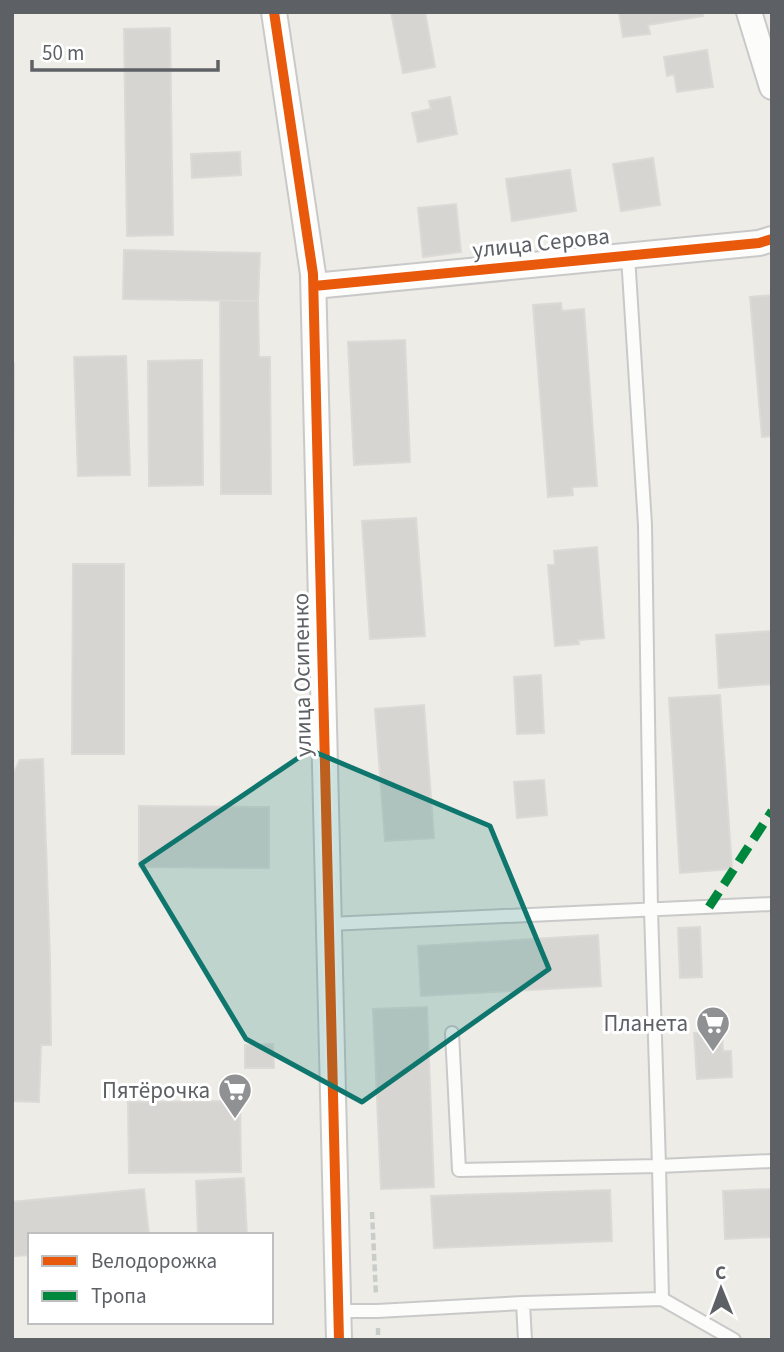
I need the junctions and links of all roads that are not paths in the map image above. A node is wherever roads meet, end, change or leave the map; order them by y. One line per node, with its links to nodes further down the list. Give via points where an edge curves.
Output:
1 (275, 12): 6 (street, улица Осипенко)
2 (749, 12): 3 (street)
3 (772, 87)
4 (772, 239): 5 (street, улица Серова)
5 (628, 256): 6 (street, улица Серова); 8 (lane, via 645,525)
6 (314, 286): 9 (street, улица Осипенко)
7 (772, 904): 8 (lane)
8 (651, 911): 9 (lane); 12 (lane)
9 (329, 923): 15 (street, улица Осипенко)
10 (452, 1033): 12 (lane, via 459,1170)
11 (772, 1161): 12 (lane)
12 (659, 1166): 13 (lane)
13 (662, 1299): 14 (lane); 18 (lane)
14 (523, 1303): 15 (lane); 17 (lane)
15 (338, 1311): 16 (street, улица Осипенко)
16 (339, 1340)
17 (525, 1340)
18 (734, 1340)

